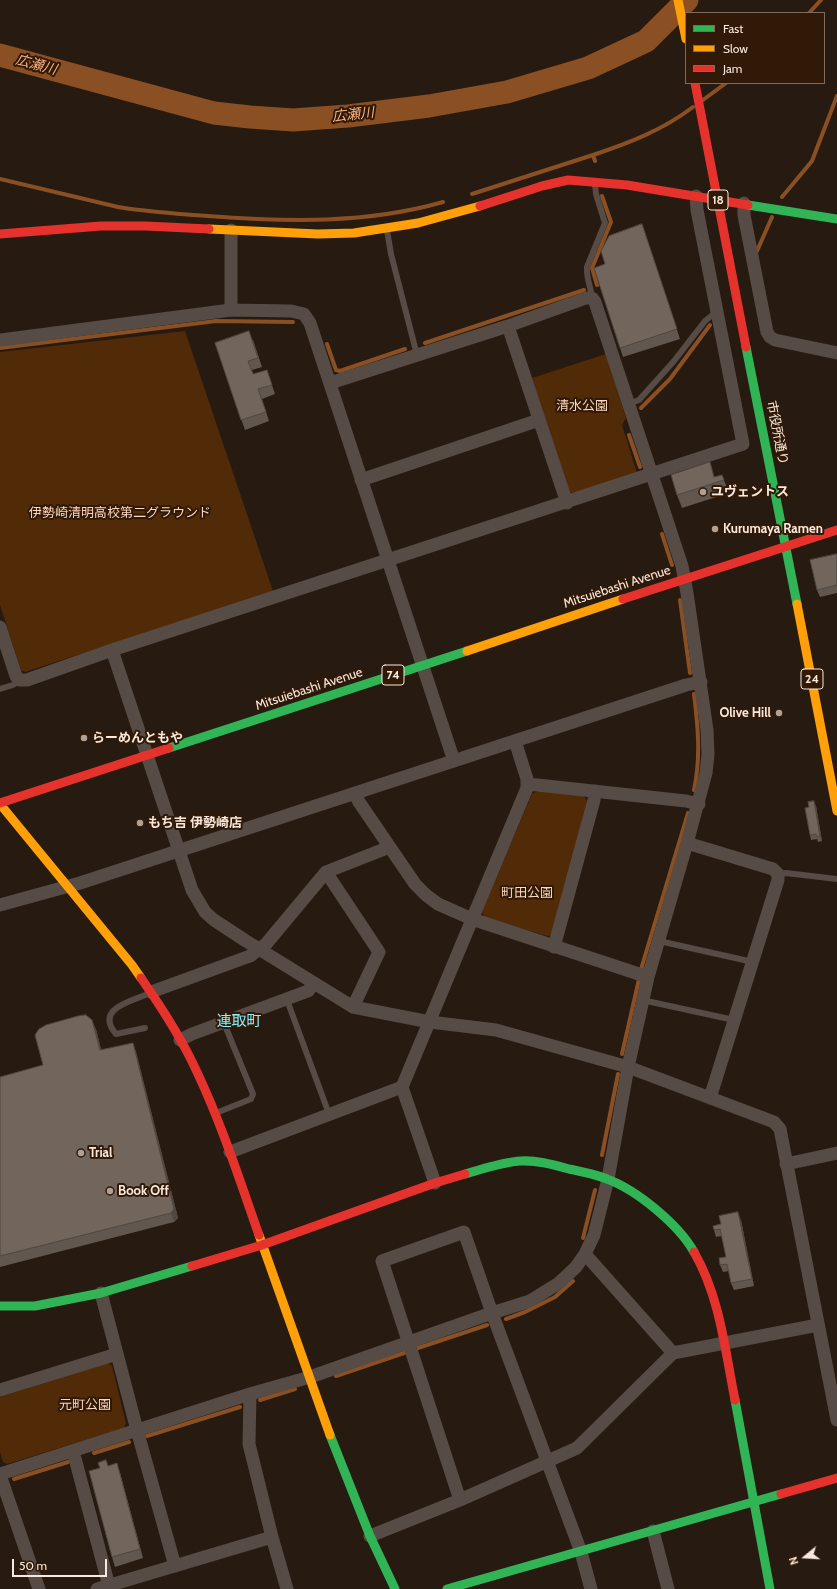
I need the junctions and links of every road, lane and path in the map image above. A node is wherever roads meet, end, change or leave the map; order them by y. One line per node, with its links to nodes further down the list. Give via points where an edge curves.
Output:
1 (678, 0): 2 (street)
2 (685, 34)
3 (695, 84): 25 (street, 市役所通り / 18)
4 (595, 181): 5 (street); 8 (street, via 556,182 440,217); 11 (lane, via 596,194 605,223 586,272)
5 (696, 196): 6 (street); 13 (street)
6 (744, 203): 7 (street); 16 (street, via 744,215 770,337)
7 (837, 219)
8 (387, 228): 9 (street, via 354,233 318,234); 17 (lane, via 391,254)
9 (231, 230): 10 (street, via 101,226); 12 (street)
10 (0, 234)
11 (592, 298): 14 (street); 19 (street)
12 (231, 310): 15 (street); 18 (street, via 291,311 304,314 310,323)
13 (716, 312): 19 (lane, via 705,321 639,400); 21 (street, via 743,444)
14 (508, 326): 17 (street); 20 (street)
15 (0, 340)
16 (837, 353)
17 (417, 355): 18 (street)
18 (330, 383): 22 (street)
19 (628, 404): 21 (street)
20 (539, 420): 22 (street); 23 (street)
21 (652, 475): 23 (street); 27 (street)
22 (362, 480): 26 (street)
23 (567, 503): 26 (street)
24 (837, 530): 25 (street, Mitsuiebashi Avenue)
25 (786, 547): 27 (street, Mitsuiebashi Avenue / 74); 42 (street, 市役所通り / 24)
26 (388, 561): 29 (street); 30 (street)
27 (685, 579): 30 (street, Mitsuiebashi Avenue / 74); 32 (street)
28 (0, 627): 31 (street)
29 (112, 650): 31 (street, via 27,680); 35 (street)
30 (423, 666): 35 (street, Mitsuiebashi Avenue / 74); 36 (street)
31 (19, 680): 33 (lane)
32 (701, 682): 34 (street); 41 (street, via 708,754)
33 (0, 688)
34 (515, 741): 36 (street); 37 (street)
35 (146, 755): 40 (street, Mitsuiebashi Avenue / 74); 45 (street)
36 (454, 761): 39 (street)
37 (528, 784): 38 (street); 51 (street)
38 (595, 791): 41 (street); 53 (street)
39 (355, 793): 44 (street); 45 (street)
40 (0, 804): 49 (street)
41 (699, 804): 43 (street)
42 (837, 811)
43 (688, 843): 47 (street, via 773,869); 52 (street)
44 (389, 846): 46 (street); 51 (street, via 415,884 426,895 445,908)
45 (178, 851): 49 (street); 54 (street, via 192,890 205,912)
46 (326, 872): 54 (street); 61 (street, via 379,952)
47 (778, 874): 48 (lane); 55 (street)
48 (837, 879)
49 (68, 886): 50 (street); 58 (street)
50 (0, 905)
51 (472, 919): 53 (street); 63 (street)
52 (658, 941): 55 (lane); 56 (street)
53 (554, 947): 56 (street)
54 (259, 950): 57 (street); 58 (street, via 250,956)
55 (753, 962): 62 (street)
56 (648, 977): 60 (street)
57 (314, 983): 59 (street, via 308,991); 61 (street)
58 (151, 992): 65 (lane, via 120,1005 112,1011 110,1018 112,1030 116,1034); 66 (street)
59 (287, 1000): 64 (street); 71 (lane)
60 (642, 1000): 62 (lane); 67 (street)
61 (353, 1007): 63 (street)
62 (734, 1020): 69 (street)
63 (430, 1022): 67 (street, via 496,1030); 68 (street)
64 (224, 1023): 66 (street); 70 (lane, via 253,1094 251,1099)
65 (145, 1028)
66 (180, 1040): 70 (street)
67 (628, 1067): 69 (street); 75 (street)
68 (402, 1087): 71 (street); 76 (street)
69 (710, 1098): 74 (street, via 777,1125 780,1129)
70 (215, 1114): 72 (street)
71 (329, 1114): 72 (street)
72 (230, 1152): 77 (street)
73 (837, 1153): 74 (street)
74 (786, 1164): 82 (street)
75 (608, 1178): 76 (street, via 550,1164 522,1161 492,1166); 78 (street, via 594,1235); 84 (street, via 655,1208 692,1248 713,1293)
76 (435, 1183): 77 (street)
77 (262, 1245): 79 (street); 87 (street)
78 (585, 1254): 81 (street, via 576,1267 530,1302); 85 (street)
79 (101, 1293): 80 (street, via 35,1306); 86 (street)
80 (0, 1306)
81 (492, 1313): 83 (street); 83 (street, via 464,1232 449,1237 382,1261); 93 (street)
82 (818, 1325): 84 (street); 90 (street)
83 (408, 1343): 87 (street); 96 (street)
84 (724, 1344): 85 (street); 97 (street)
85 (673, 1353): 93 (street, via 577,1448)
86 (117, 1354): 88 (street); 91 (street)
87 (310, 1377): 89 (street); 99 (street, via 338,1458)
88 (0, 1390)
89 (250, 1394): 91 (street); 100 (street, via 249,1444)
90 (837, 1420)
91 (137, 1430): 92 (street); 102 (street)
92 (73, 1451): 94 (street); 103 (street)
93 (548, 1461): 96 (street); 101 (street)
94 (0, 1475): 104 (street)
95 (837, 1478): 97 (street)
96 (460, 1500): 99 (street)
97 (753, 1503): 98 (street); 110 (street)
98 (653, 1531): 101 (street); 109 (street)
99 (370, 1536): 106 (street)
100 (272, 1537): 102 (street); 105 (street)
101 (581, 1552): 107 (street); 108 (street)
102 (175, 1566): 103 (street)
103 (103, 1587)
104 (39, 1589)
105 (288, 1589)
106 (395, 1589)
107 (447, 1589)
108 (592, 1589)
109 (668, 1589)
110 (770, 1589)

